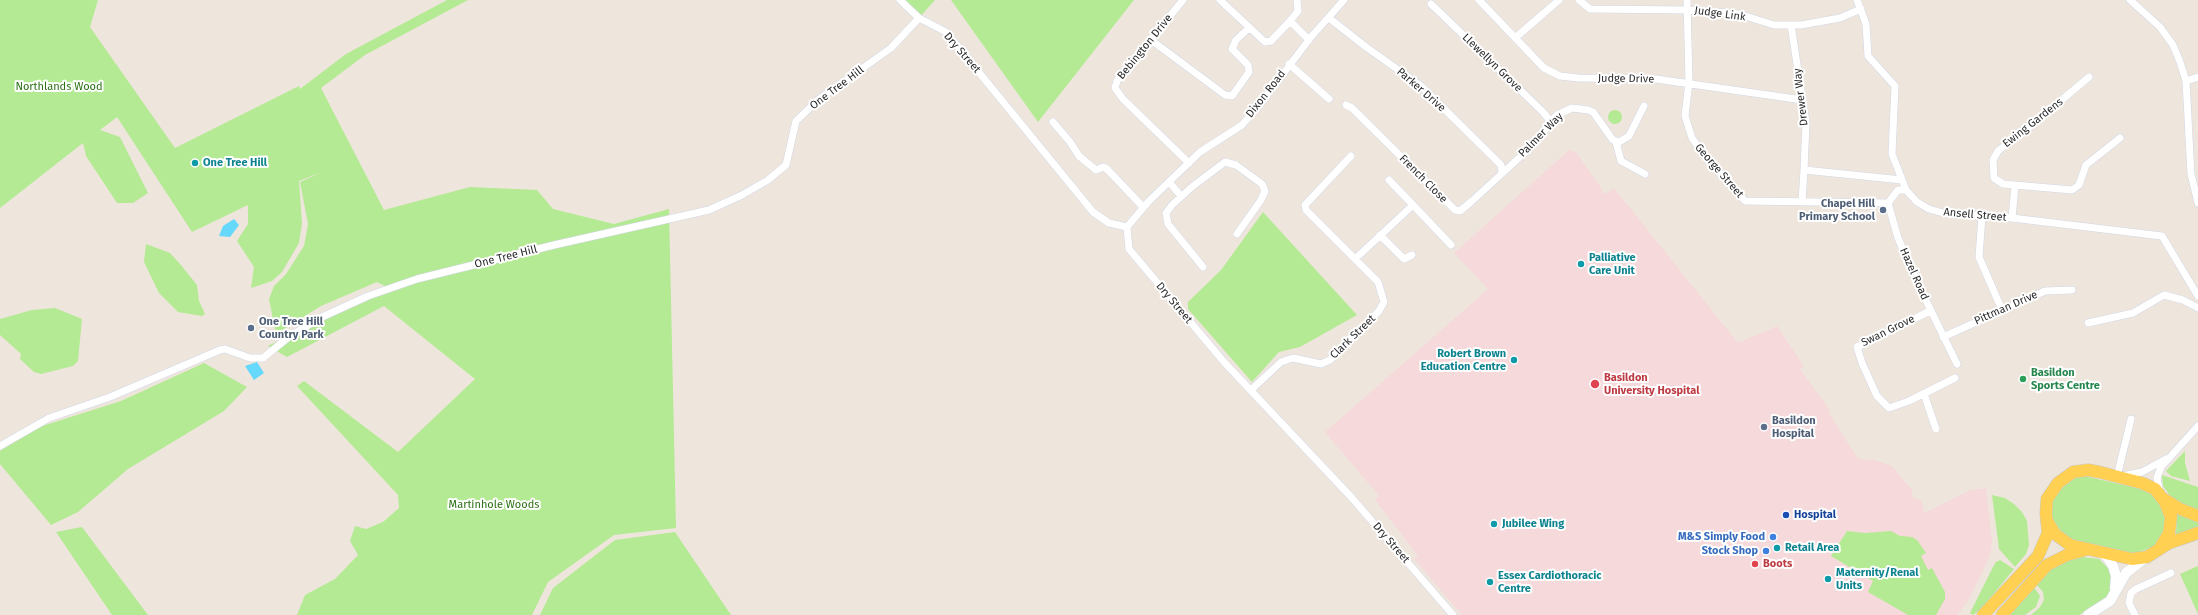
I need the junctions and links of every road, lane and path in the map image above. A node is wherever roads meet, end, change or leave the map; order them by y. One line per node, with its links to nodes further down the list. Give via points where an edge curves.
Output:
1 (900, 0): 15 (street, Dry Street)
2 (1183, 0): 21 (street, Bebington Drive)
3 (1220, 0): 19 (street)
4 (1297, 0): 17 (street, via 1298,11)
5 (1344, 0): 16 (street, Dixon Road)
6 (1479, 0): 20 (street, Judge Drive)
7 (1559, 0): 20 (street)
8 (1579, 0): 14 (street, Judge Link, via 1590,9)
9 (1687, 0): 14 (street, George Street)
10 (1857, 0): 13 (street, Ansell Street)
11 (2130, 0): 26 (street, via 2160,27 2172,45)
12 (1431, 4): 33 (street, Llewellyn Grove)
13 (1861, 9): 18 (street, Judge Link, via 1840,18); 42 (street, Ansell Street, via 1866,24 1868,56 1895,86 1892,154)
14 (1687, 10): 18 (street, Judge Link, via 1739,14 1774,25); 27 (street, George Street)
15 (919, 18): 54 (street, Dry Street, via 946,32 1093,212 1108,223); 75 (street, One Tree Hill, via 891,48 819,99 796,121 786,165 768,180 742,195 709,210 417,279 368,296 322,317 290,336 263,358 250,358 225,349 220,350 110,397 49,418)
16 (1329, 18): 22 (street, Dixon Road); 39 (street, Parker Drive, via 1421,86 1501,165)
17 (1290, 21): 19 (street, via 1268,42); 22 (street)
18 (1791, 25): 29 (street, Drewer Way)
19 (1249, 28): 21 (street, via 1236,40 1232,49 1248,65 1249,72 1232,96 1224,95)
20 (1515, 38): 27 (street, Judge Drive, via 1544,68 1560,76)
21 (1151, 40): 37 (street, Bebington Drive, via 1117,81 1115,88 1123,99)
22 (1309, 40): 23 (street, Dixon Road)
23 (1289, 64): 28 (street); 37 (street, Dixon Road, via 1262,103 1242,125 1200,152)
24 (2089, 77): 44 (street, Ewing Gardens, via 1998,151 1994,160 1994,178 2000,184)
25 (2198, 77): 26 (street)
26 (2186, 81): 49 (street, via 2192,174)
27 (1688, 82): 29 (street, Judge Drive); 47 (street, George Street, via 1685,116 1692,138 1706,158 1745,201)
28 (1329, 99)
29 (1804, 100): 38 (street, Drewer Way)
30 (1346, 104): 39 (street, French Close, via 1455,210 1464,209)
31 (1644, 106): 35 (street, via 1629,136)
32 (1054, 122): 51 (street, via 1079,156 1096,170 1103,166 1107,169)
33 (1552, 123): 35 (street, Palmer Way, via 1557,115 1568,109 1577,107 1588,110); 39 (street, Palmer Way, via 1532,146)
34 (2120, 138): 44 (street, Ewing Gardens, via 2086,165 2077,187 2069,190)
35 (1616, 142): 40 (street, Palmer Way, via 1621,161)
36 (1351, 156): 59 (street, Clark Street, via 1305,205 1306,210)
37 (1189, 163): 43 (street, Dixon Road)
38 (1804, 170): 42 (street); 47 (street, Drewer Way)
39 (1502, 172)
40 (1645, 174)
41 (1389, 180): 50 (street)
42 (1902, 180): 45 (street, Ansell Street)
43 (1169, 182): 46 (street); 51 (street, Dixon Road)
44 (2015, 186): 53 (street)
45 (1906, 190): 48 (street, via 1898,190); 52 (street, Ansell Street, via 1917,202 1936,211)
46 (1181, 196): 55 (street, via 1225,162 1236,165 1262,184 1265,191); 60 (street, via 1168,210 1167,221)
47 (1802, 202): 48 (street, George Street)
48 (1888, 203): 65 (street, Hazel Road, via 1898,238)
49 (2198, 203)
50 (1413, 205): 56 (street); 57 (street)
51 (1143, 207): 54 (street, Dixon Road)
52 (1982, 216): 53 (street, Ansell Street); 64 (street, via 1979,257)
53 (2012, 218): 62 (street, Ansell Street, via 2162,236)
54 (1127, 227): 70 (street, Dry Street, via 1129,249 1224,362)
55 (1237, 234)
56 (1380, 235): 58 (street, via 1404,259); 59 (street)
57 (1451, 245)
58 (1412, 255)
59 (1354, 259): 70 (street, Clark Street, via 1378,282 1384,302 1379,312 1330,360 1321,364 1292,358 1281,362)
60 (1203, 267)
61 (2072, 290): 64 (street, Pittman Drive, via 2045,291)
62 (2198, 296)
63 (2198, 308): 66 (street, via 2183,300 2164,295 2133,313)
64 (2002, 310): 67 (street, Pittman Drive)
65 (1930, 311): 67 (street, Hazel Road); 71 (street, Swan Grove, via 1856,347 1877,396 1889,408)
66 (2088, 323)
67 (1943, 337): 68 (street, Hazel Road)
68 (1957, 364)
69 (1955, 378): 71 (street, Swan Grove)
70 (1251, 390): 87 (street, Dry Street, via 1352,498)
71 (1924, 394): 74 (street)
72 (2131, 419): 77 (street)
73 (2198, 426): 76 (street)
74 (1936, 429)
75 (0, 446)
76 (2166, 459): 77 (street, via 2142,472); 78 (street, via 2157,478)
77 (2117, 477): 78 (main road, via 2150,486); 80 (main road, via 2088,470 2065,476 2047,499)
78 (2162, 497): 79 (main road, via 2180,509); 82 (main road, via 2170,511 2171,525)
79 (2198, 516)
80 (2047, 520): 83 (main road, via 2062,540 2076,547); 88 (main road, via 2047,539 2038,556)
81 (2198, 533): 82 (main road)
82 (2160, 548): 84 (main road)
83 (2095, 551): 84 (main road, via 2132,559); 86 (street, via 2110,560 2115,570); 89 (main road, via 2067,555 2047,565)
84 (2147, 557): 86 (street, via 2126,573)
85 (2171, 573): 91 (street, via 2131,593 2129,603)
86 (2113, 596): 90 (street, via 2105,605)
87 (1453, 615)
88 (1983, 615)
89 (2002, 615)
90 (2088, 615)
91 (2135, 615)

